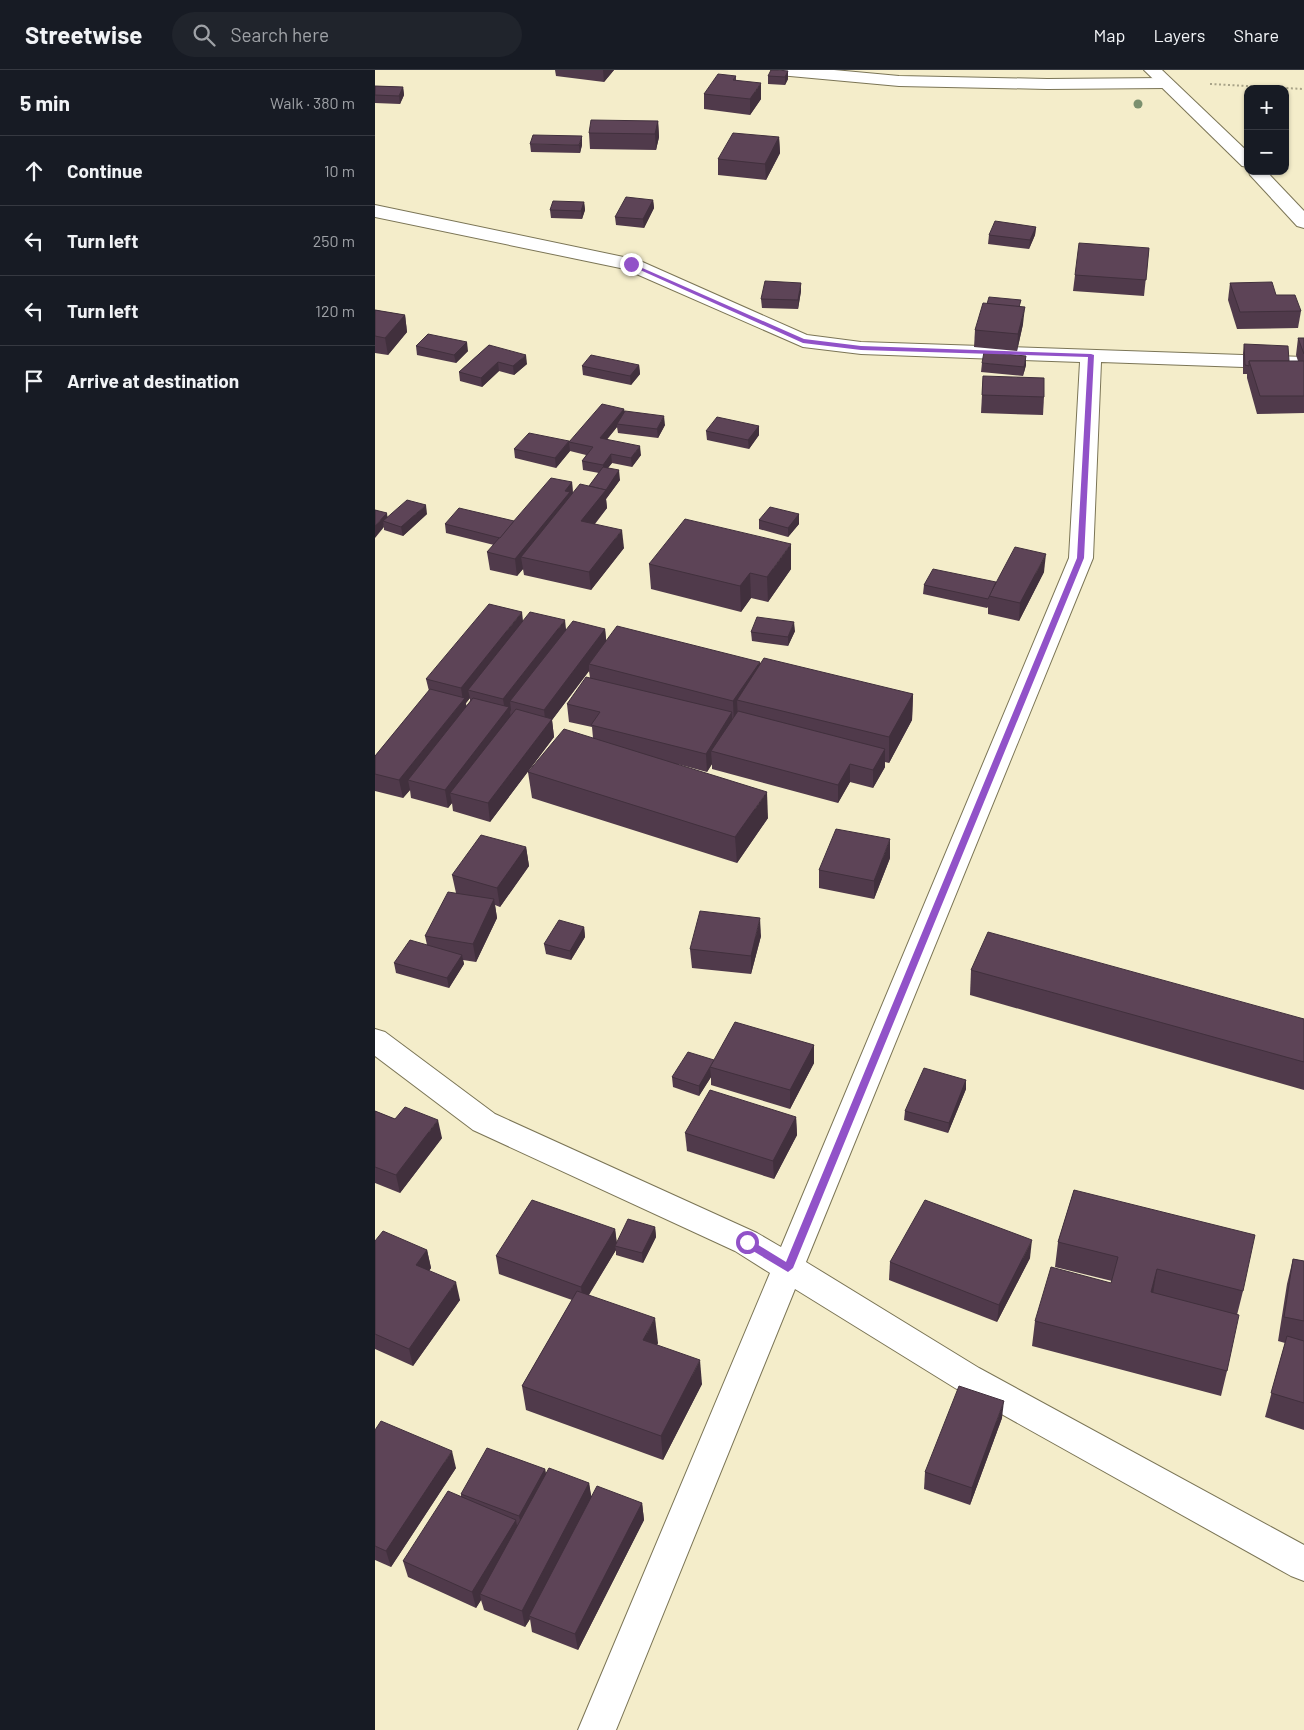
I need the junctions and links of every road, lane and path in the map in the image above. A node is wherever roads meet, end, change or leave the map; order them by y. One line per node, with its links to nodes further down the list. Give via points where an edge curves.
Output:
1 (779, 70): 3 (street, via 899,81)
2 (1151, 70): 3 (street)
3 (1165, 83): 4 (path); 5 (street)
4 (1304, 89)
5 (1244, 158)
6 (1261, 175): 8 (street)
7 (375, 210): 9 (street, via 631,264 803,341 861,348)
8 (1304, 222)
9 (1091, 355): 10 (street); 12 (street, via 1081,558)
10 (1304, 362)
11 (375, 1040): 12 (street, via 484,1122 747,1242)
12 (788, 1268): 13 (street, via 967,1378); 14 (street)
13 (1304, 1564)
14 (597, 1730)

